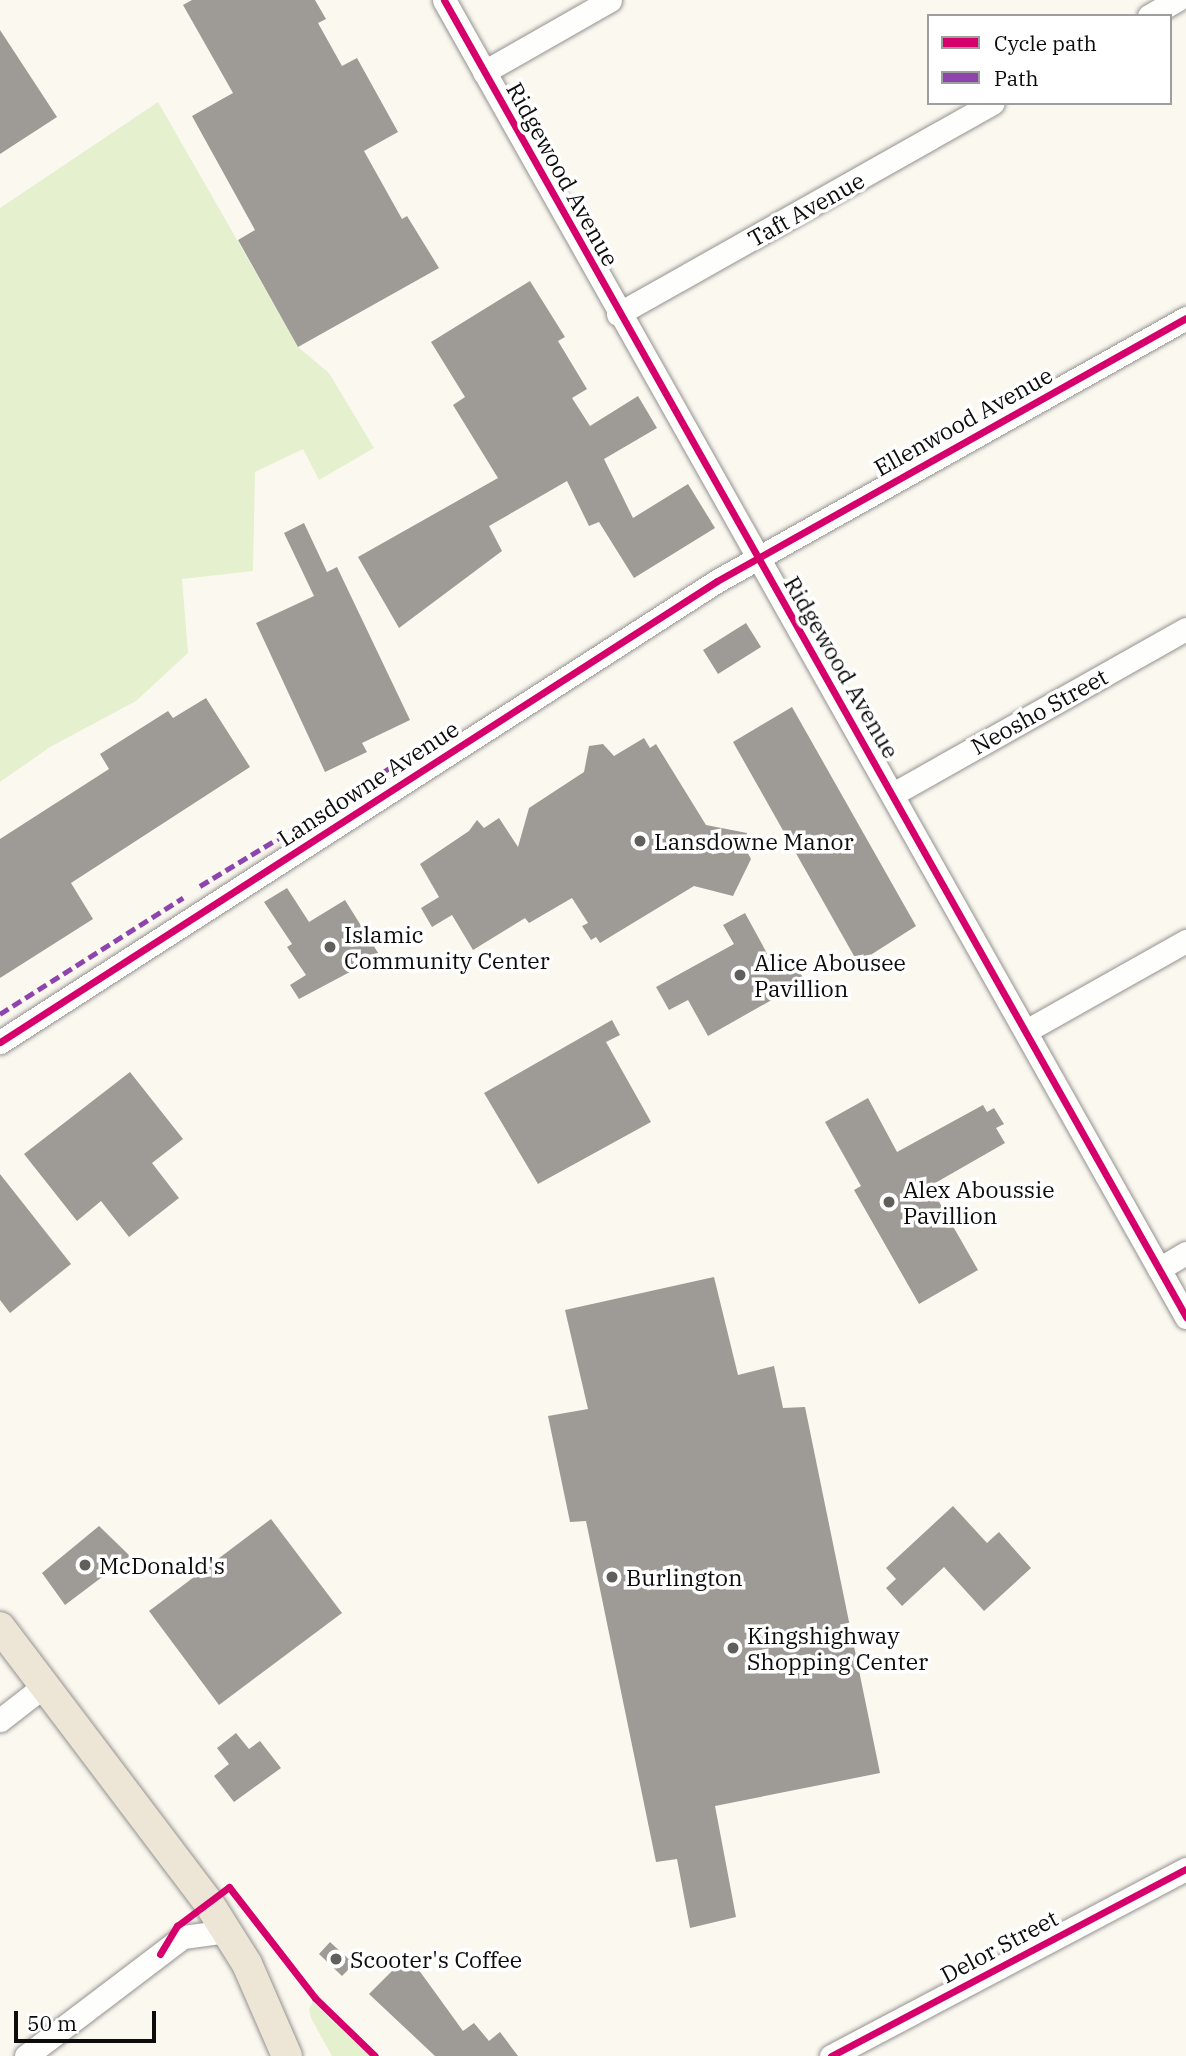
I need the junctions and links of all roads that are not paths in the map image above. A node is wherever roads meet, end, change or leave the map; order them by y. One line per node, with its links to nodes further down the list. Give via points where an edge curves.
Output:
1 (444, 0): 5 (street, Ridgewood Avenue)
2 (610, 0): 5 (street)
3 (1177, 0): 4 (street)
4 (1152, 14)
5 (484, 72): 7 (street, Ridgewood Avenue)
6 (989, 105): 7 (street, Taft Avenue)
7 (618, 314): 9 (street, Ridgewood Avenue)
8 (1186, 318): 9 (street, Ellenwood Avenue)
9 (758, 559): 11 (street, Ridgewood Avenue); 14 (street, Lansdowne Avenue)
10 (1186, 629): 11 (street, Neosho Street)
11 (893, 794): 13 (street, Ridgewood Avenue)
12 (1186, 941): 13 (street)
13 (1027, 1031): 16 (street, Ridgewood Avenue)
14 (0, 1042)
15 (1186, 1253): 16 (street)
16 (1159, 1269): 17 (street, Ridgewood Avenue)
17 (1186, 1317)
18 (0, 1627): 19 (main road)
19 (44, 1686): 20 (street); 22 (main road)
20 (0, 1720)
21 (1186, 1869): 25 (street, Delor Street)
22 (227, 1931): 23 (street, via 183,1937); 24 (main road, via 265,2001)
23 (26, 2056)
24 (287, 2056)
25 (831, 2056)

